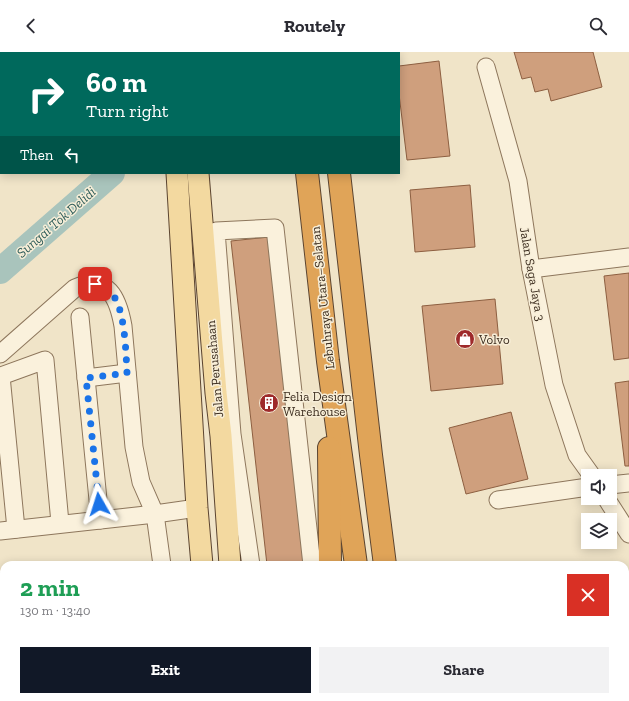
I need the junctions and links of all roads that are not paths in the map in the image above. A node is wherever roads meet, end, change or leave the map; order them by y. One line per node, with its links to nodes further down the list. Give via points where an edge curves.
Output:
1 (486, 67): 7 (street, Jalan Saga Jaya 3, via 518,180)
2 (177, 174): 20 (main road, Jalan Perusahaan)
3 (198, 174): 13 (main road, Jalan Perusahaan, via 216,393)
4 (307, 174): 10 (highway, Lebuhraya Utara–Selatan)
5 (339, 174): 33 (highway)
6 (629, 257): 7 (street)
7 (531, 269): 14 (street, Jalan Saga Jaya 3, via 554,385 577,455)
8 (80, 317): 12 (street)
9 (0, 354): 11 (street, via 75,288 95,284 105,287 114,295 120,309)
10 (328, 361): 31 (highway); 32 (highway, Lebuhraya Utara–Selatan)
11 (127, 373): 12 (street); 21 (street, via 138,469)
12 (86, 378): 22 (street)
13 (227, 435): 28 (main road, Jalan Perusahaan); 29 (street); 30 (street, via 216,231 275,228)
14 (587, 469)
15 (629, 483): 16 (street)
16 (617, 484)
17 (581, 488): 18 (street)
18 (498, 500)
19 (610, 505): 25 (street)
20 (197, 508): 21 (street); 27 (main road, Jalan Perusahaan)
21 (155, 514): 22 (street); 26 (street)
22 (100, 520): 23 (street)
23 (60, 523): 24 (street); 24 (street, via 45,360 1,376)
24 (8, 530)
25 (629, 534)
26 (161, 561)
27 (197, 561)
28 (230, 561)
29 (250, 561)
30 (312, 561)
31 (330, 561)
32 (355, 561)
33 (384, 561)

